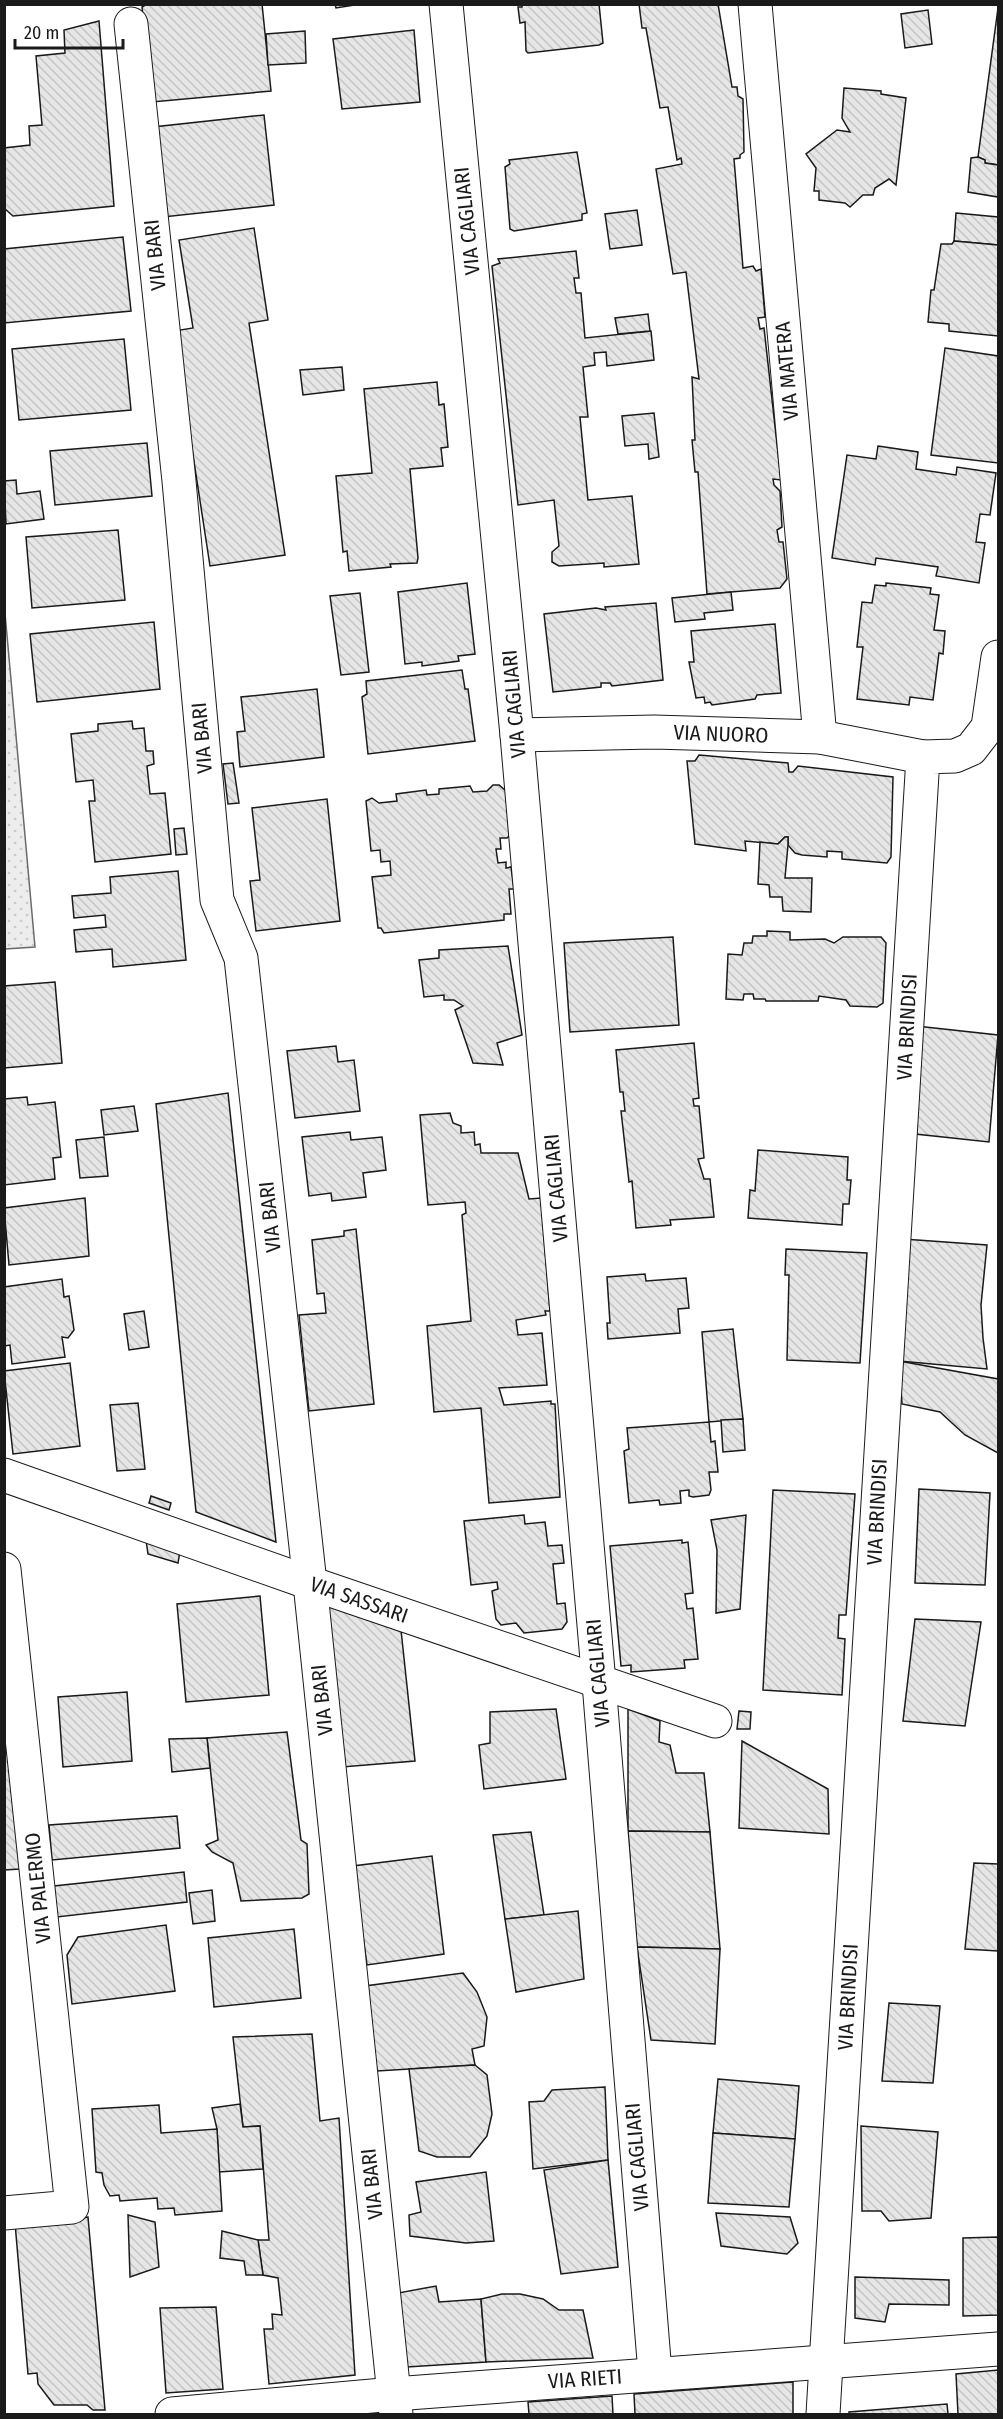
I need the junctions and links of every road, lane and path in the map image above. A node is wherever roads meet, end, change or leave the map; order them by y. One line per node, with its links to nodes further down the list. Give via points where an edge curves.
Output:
1 (446, 4): 5 (street, VIA CAGLIARI)
2 (755, 4): 6 (street, VIA MATERA)
3 (132, 24): 10 (street, VIA BARI, via 217,900 241,958)
4 (999, 657): 7 (street, via 988,727 971,749 955,756)
5 (517, 735): 6 (street, VIA NUORO, via 654,732); 11 (street, VIA CAGLIARI)
6 (820, 737): 7 (street, VIA NUORO)
7 (923, 757): 15 (street, VIA BRINDISI)
8 (4, 1475): 10 (street, VIA SASSARI)
9 (4, 1569): 13 (street, VIA PALERMO, via 72,2207)
10 (310, 1584): 11 (street, VIA SASSARI); 17 (street, VIA BARI)
11 (599, 1683): 12 (street, VIA SASSARI); 16 (street, VIA CAGLIARI)
12 (715, 1721)
13 (4, 2213)
14 (999, 2349): 15 (street, VIA RIETI)
15 (825, 2364): 16 (street, VIA RIETI); 19 (street, VIA BRINDISI)
16 (655, 2373): 17 (street, VIA RIETI)
17 (395, 2404): 18 (street, VIA RIETI)
18 (172, 2415)
19 (823, 2415)

